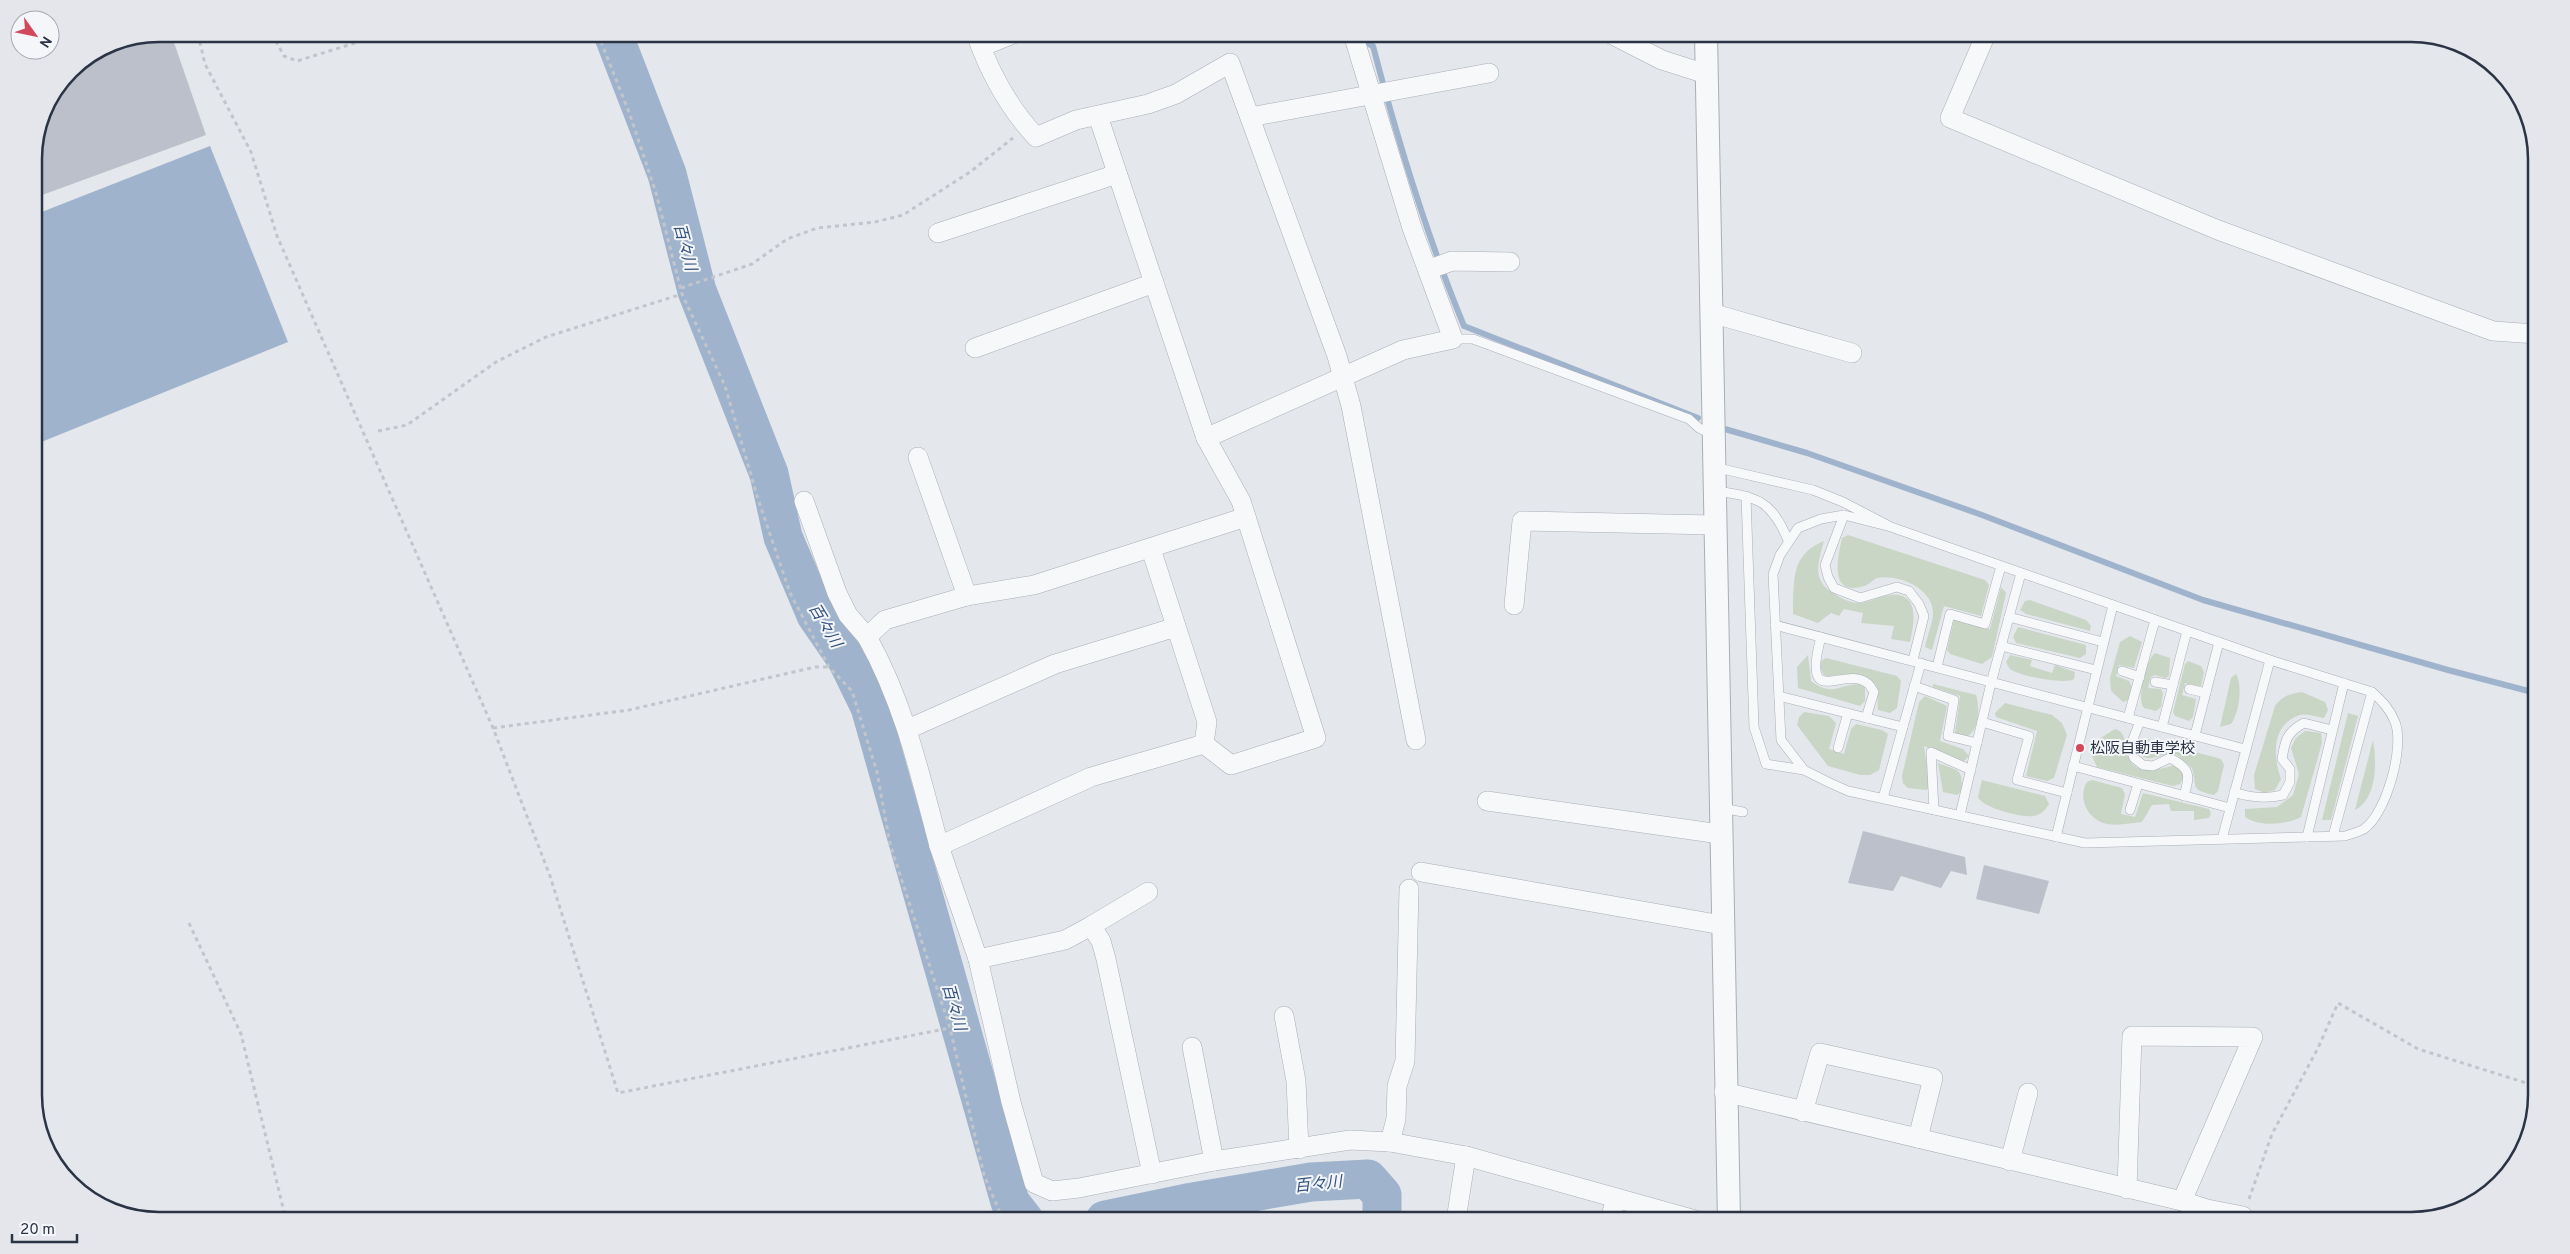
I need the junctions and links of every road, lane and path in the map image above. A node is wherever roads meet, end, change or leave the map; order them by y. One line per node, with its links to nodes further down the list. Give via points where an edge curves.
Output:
1 (1356, 42): 12 (street)
2 (1627, 42): 11 (street, via 1662,60)
3 (1706, 42): 11 (street)
4 (1982, 42): 24 (street, via 1950,118 2236,237 2493,331)
5 (200, 43): 82 (path, via 205,64 251,152 277,236)
6 (277, 43): 7 (path, via 284,56 297,61)
7 (355, 43)
8 (601, 43): 21 (path, via 642,150)
9 (979, 43): 15 (street, via 989,66)
10 (1489, 73): 12 (street)
11 (1706, 74): 23 (street)
12 (1382, 92): 14 (street); 19 (street, via 1412,228)
13 (1098, 116): 14 (street, via 1176,94 1230,63); 15 (street, via 1076,120 1036,137); 16 (street)
14 (1250, 117): 28 (street)
15 (1027, 127): 21 (path, via 970,172 903,216 817,228 786,239 752,264)
16 (1117, 174): 17 (street); 20 (street)
17 (938, 233)
18 (1510, 262): 19 (street)
19 (1437, 267): 25 (street)
20 (1154, 283): 26 (street); 31 (street)
21 (682, 288): 22 (path)
22 (682, 294): 29 (path, via 546,337 496,362 407,425); 60 (path, via 725,386 758,500 790,593)
23 (1711, 313): 27 (street); 30 (street)
24 (2527, 333)
25 (1454, 339): 28 (street, via 1403,350); 30 (lane, via 1473,339 1689,419)
26 (974, 348)
27 (1852, 353)
28 (1343, 377): 31 (street); 86 (street)
29 (378, 431)
30 (1713, 435): 33 (street)
31 (1206, 438): 38 (street, via 1241,501)
32 (918, 457): 45 (street)
33 (1714, 467): 34 (street); 40 (lane, via 1813,490)
34 (1714, 491): 35 (lane); 39 (street)
35 (1746, 496): 41 (lane, via 1753,497 1778,516); 92 (lane, via 1754,726 1766,764)
36 (804, 501): 53 (street, via 837,593 848,615)
37 (1844, 516): 40 (lane); 41 (lane, via 1820,519 1798,528); 59 (lane, via 1825,565 1828,577 1834,588 1860,598 1897,587 1909,591 1924,616)
38 (1246, 517): 42 (street); 88 (street, via 1316,738 1231,764)
39 (1714, 525): 46 (street, via 1522,521); 100 (street)
40 (1891, 527): 43 (lane)
41 (1788, 540): 50 (lane, via 1773,574)
42 (1151, 549): 45 (street, via 1034,585); 51 (street)
43 (2001, 566): 44 (lane); 61 (lane, via 1985,624 1950,614)
44 (2021, 573): 47 (lane); 48 (lane)
45 (968, 596): 53 (street, via 885,620)
46 (1514, 605)
47 (2113, 605): 49 (lane); 55 (lane)
48 (2009, 617): 55 (lane); 57 (lane)
49 (2155, 620): 52 (lane); 64 (lane)
50 (1775, 625): 54 (lane); 73 (lane)
51 (1176, 627): 83 (street, via 1055,664); 88 (street, via 1207,722)
52 (2187, 631): 56 (lane); 68 (lane)
53 (868, 637): 83 (street, via 887,672)
54 (1820, 637): 59 (lane); 76 (lane, via 1815,670 1828,682 1856,679 1867,682 1874,692)
55 (2103, 642): 62 (lane)
56 (2219, 642): 58 (lane); 72 (lane)
57 (2001, 646): 62 (lane); 66 (lane)
58 (2270, 660): 67 (lane); 90 (lane)
59 (1917, 662): 61 (lane); 69 (lane)
60 (829, 667): 82 (path, via 816,667 630,710); 120 (path, via 852,690 877,772 890,844)
61 (1937, 667): 66 (lane)
62 (2096, 670): 74 (lane)
63 (2122, 671): 64 (lane)
64 (2140, 678): 77 (lane)
65 (2155, 682): 68 (lane)
66 (1991, 683): 74 (lane); 79 (lane)
67 (2344, 683): 71 (lane); 84 (lane)
68 (2173, 685): 81 (lane)
69 (1914, 686): 80 (lane); 87 (lane, via 1954,700 1948,736)
70 (2189, 689): 72 (lane)
71 (2372, 692): 107 (lane); 107 (lane, via 2384,702 2396,723 2398,745 2386,798 2378,814 2364,829 2345,836)
72 (2206, 693): 85 (lane)
73 (1779, 696): 75 (lane); 92 (lane, via 1780,740)
74 (2087, 706): 77 (lane); 91 (lane)
75 (1848, 713): 76 (lane); 89 (lane)
76 (1866, 718): 80 (lane)
77 (2128, 718): 78 (lane)
78 (2140, 721): 81 (lane); 97 (lane, via 2130,748 2134,758 2143,766 2152,766 2170,758 2178,762 2186,769 2188,779)
79 (1982, 722): 87 (lane); 96 (lane, via 2029,736 2017,780)
80 (1903, 726): 98 (lane)
81 (2162, 727): 85 (lane)
82 (493, 728): 120 (path, via 550,876 618,1093)
83 (908, 729): 111 (street)
84 (2332, 730): 95 (lane, via 2304,723 2292,730 2285,742 2282,759 2290,769 2290,782 2283,795 2250,798); 109 (lane)
85 (2194, 735): 90 (lane)
86 (1416, 740)
87 (1977, 743): 93 (lane)
88 (1204, 744): 111 (street, via 1091,778)
89 (1838, 748)
90 (2245, 749): 95 (lane)
91 (2073, 766): 94 (lane); 96 (lane)
92 (1804, 770): 98 (lane, via 1848,791)
93 (1971, 770): 102 (lane, via 1931,752); 105 (lane)
94 (2138, 784): 97 (lane); 103 (lane)
95 (2234, 792): 101 (lane)
96 (2067, 793): 108 (lane)
97 (2184, 796): 101 (lane)
98 (1882, 798): 102 (lane)
99 (1487, 801): 106 (street)
100 (1720, 808): 104 (lane); 106 (street)
101 (2230, 808): 110 (lane)
102 (1934, 810): 105 (lane)
103 (2130, 810)
104 (1743, 812)
105 (1960, 815): 108 (lane)
106 (1720, 834): 116 (street)
107 (2333, 836): 109 (lane)
108 (2056, 837): 110 (lane, via 2085,843)
109 (2307, 837): 110 (lane)
110 (2222, 839)
111 (939, 846): 118 (street)
112 (1421, 872): 116 (street)
113 (1409, 889): 127 (street, via 1405,1061 1397,1086 1396,1119)
114 (1148, 892): 117 (street)
115 (189, 923): 136 (path, via 241,1034)
116 (1722, 925): 123 (street)
117 (1090, 926): 118 (street, via 1065,940); 132 (street, via 1101,941 1106,958)
118 (978, 959): 132 (street, via 1034,1182 1052,1191)
119 (1284, 1016): 128 (street, via 1296,1081)
120 (950, 1028): 137 (path, via 984,1175)
121 (1192, 1047): 130 (street)
122 (2528, 1083): 143 (path, via 2418,1049 2338,1003 2272,1134)
123 (1724, 1092): 125 (street); 141 (street)
124 (2028, 1093): 131 (street)
125 (1803, 1112): 126 (street); 126 (street, via 1820,1053 1933,1078)
126 (1918, 1138): 131 (street)
127 (1390, 1142): 128 (street, via 1350,1140); 129 (street)
128 (1300, 1149): 130 (street)
129 (1466, 1156): 134 (street); 138 (street)
130 (1214, 1161): 132 (street)
131 (2010, 1161): 133 (street)
132 (1152, 1174)
133 (2128, 1189): 135 (street); 135 (street, via 2132,1036 2253,1037)
134 (1616, 1198): 139 (street); 140 (street)
135 (2182, 1201): 142 (street)
136 (284, 1212)
137 (1000, 1212)
138 (1457, 1212)
139 (1612, 1212)
140 (1666, 1212)
141 (1728, 1212)
142 (2222, 1212)
143 (2244, 1212)

